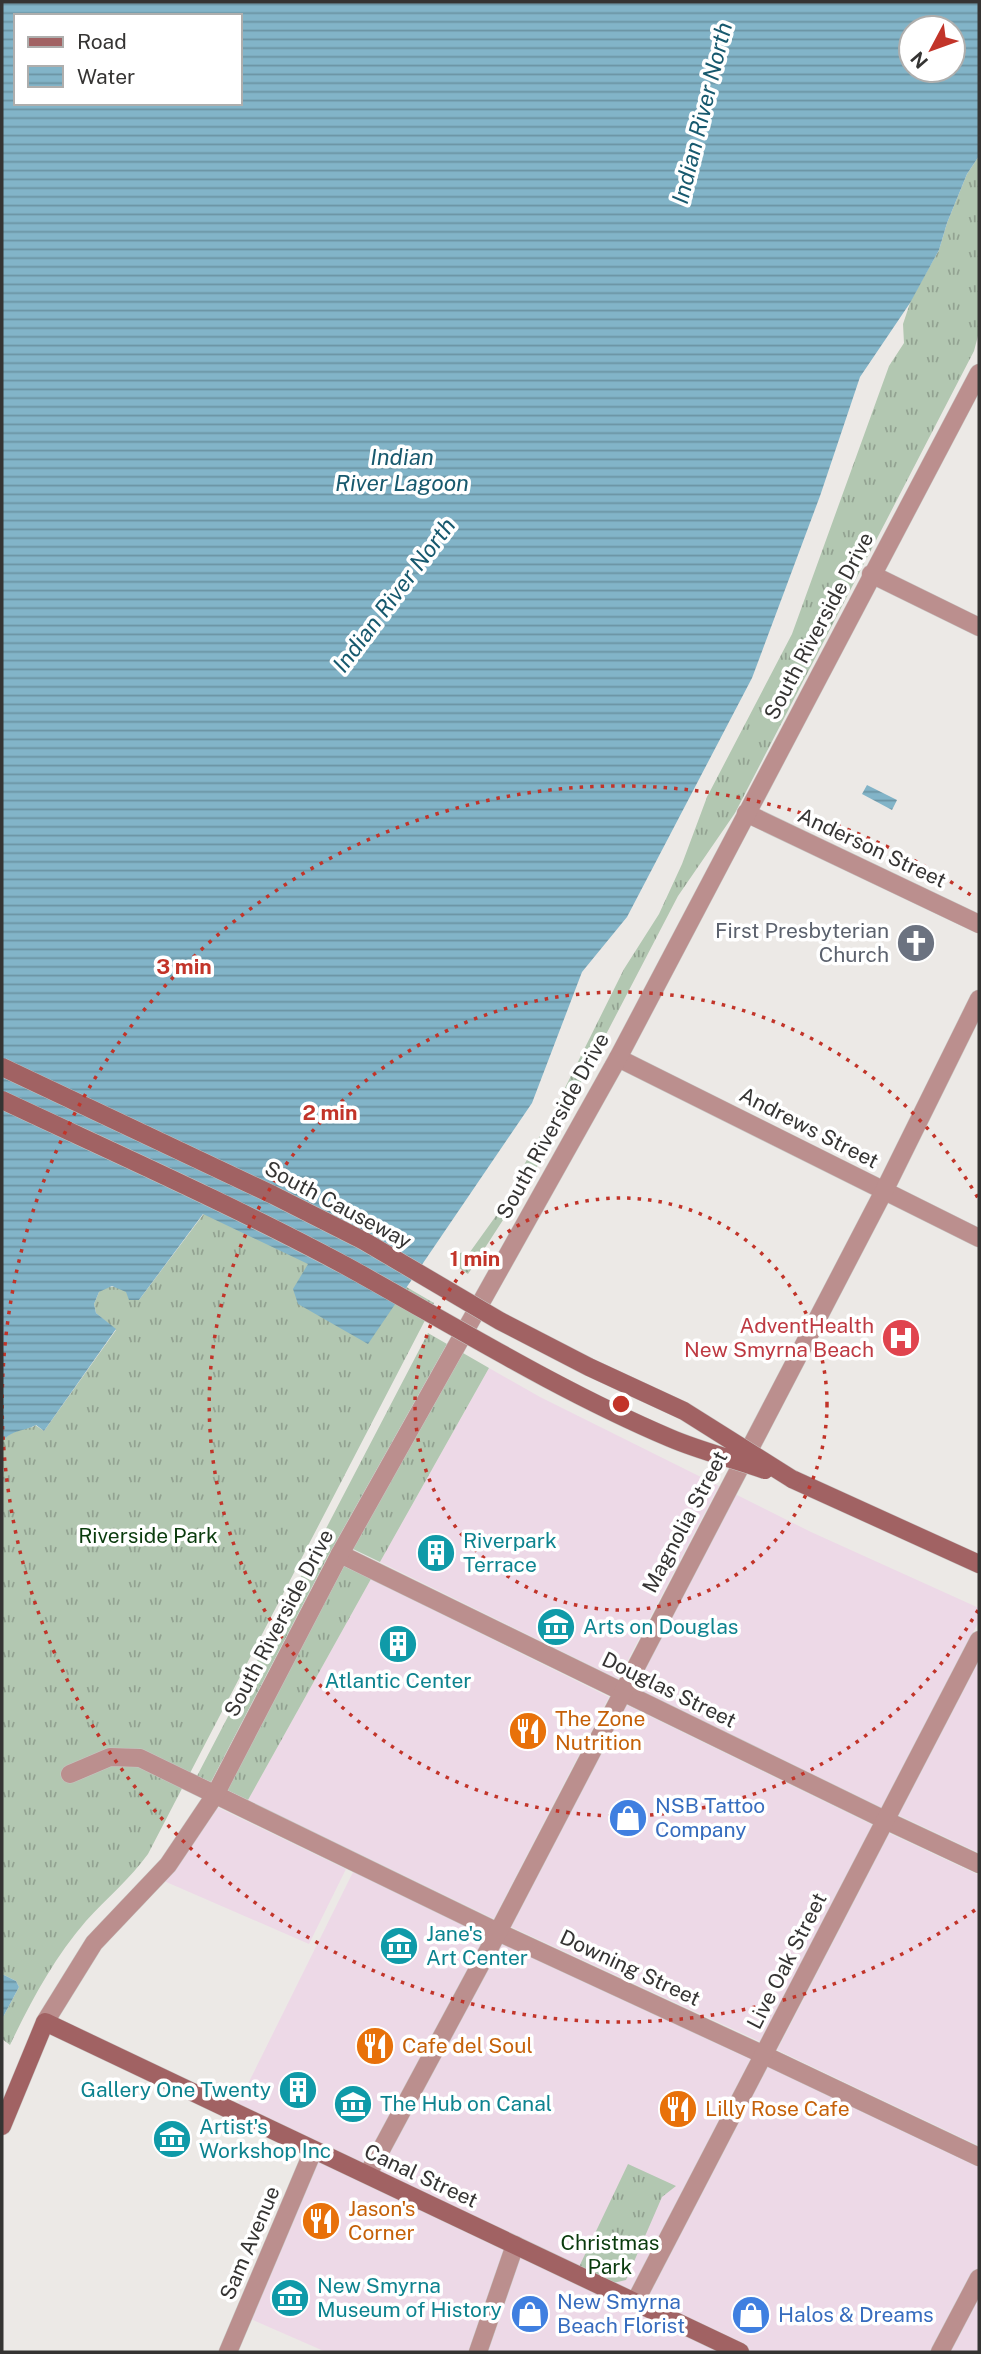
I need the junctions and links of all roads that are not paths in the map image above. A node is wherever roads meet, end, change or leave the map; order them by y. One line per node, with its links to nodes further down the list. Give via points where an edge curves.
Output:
1 (979, 373): 2 (street, South Riverside Drive)
2 (871, 574): 3 (street); 4 (street, South Riverside Drive)
3 (979, 627)
4 (746, 813): 5 (street, Anderson Street); 7 (street, South Riverside Drive)
5 (979, 924)
6 (979, 999): 10 (street, Magnolia Street)
7 (618, 1058): 10 (street, Andrews Street); 13 (street, South Riverside Drive)
8 (2, 1067): 12 (main road, South Causeway, bridge, via 364,1241 500,1321 684,1411)
9 (2, 1100): 12 (main road, South Causeway, bridge, via 255,1219 576,1393 660,1433)
10 (884, 1191): 11 (street, Andrews Street); 16 (street, Magnolia Street)
11 (979, 1238)
12 (792, 1479): 14 (main road, South Causeway)
13 (340, 1554): 16 (street, Douglas Street); 18 (street, South Riverside Drive)
14 (979, 1564)
15 (979, 1640): 19 (street, Live Oak Street)
16 (622, 1692): 19 (street, Douglas Street); 21 (street, Magnolia Street)
17 (70, 1774): 18 (street, Downing Street, via 110,1757 140,1758)
18 (215, 1795): 21 (street, Downing Street); 22 (street, South Riverside Drive, via 168,1865 93,1943)
19 (885, 1820): 20 (street, Douglas Street); 23 (street, Live Oak Street)
20 (979, 1864)
21 (498, 1932): 23 (street, Downing Street); 27 (street, Magnolia Street)
22 (46, 2022): 24 (main road); 25 (main road, Canal Street)
23 (764, 2054): 26 (street, Downing Street); 30 (street, Live Oak Street)
24 (2, 2126)
25 (313, 2151): 27 (main road, Canal Street); 31 (street, Sam Avenue)
26 (979, 2157)
27 (368, 2174): 28 (main road, Canal Street)
28 (515, 2245): 30 (main road, Canal Street); 32 (street)
29 (979, 2278): 34 (street)
30 (635, 2302): 33 (main road, Canal Street)
31 (228, 2352)
32 (478, 2352)
33 (740, 2352)
34 (940, 2352)

